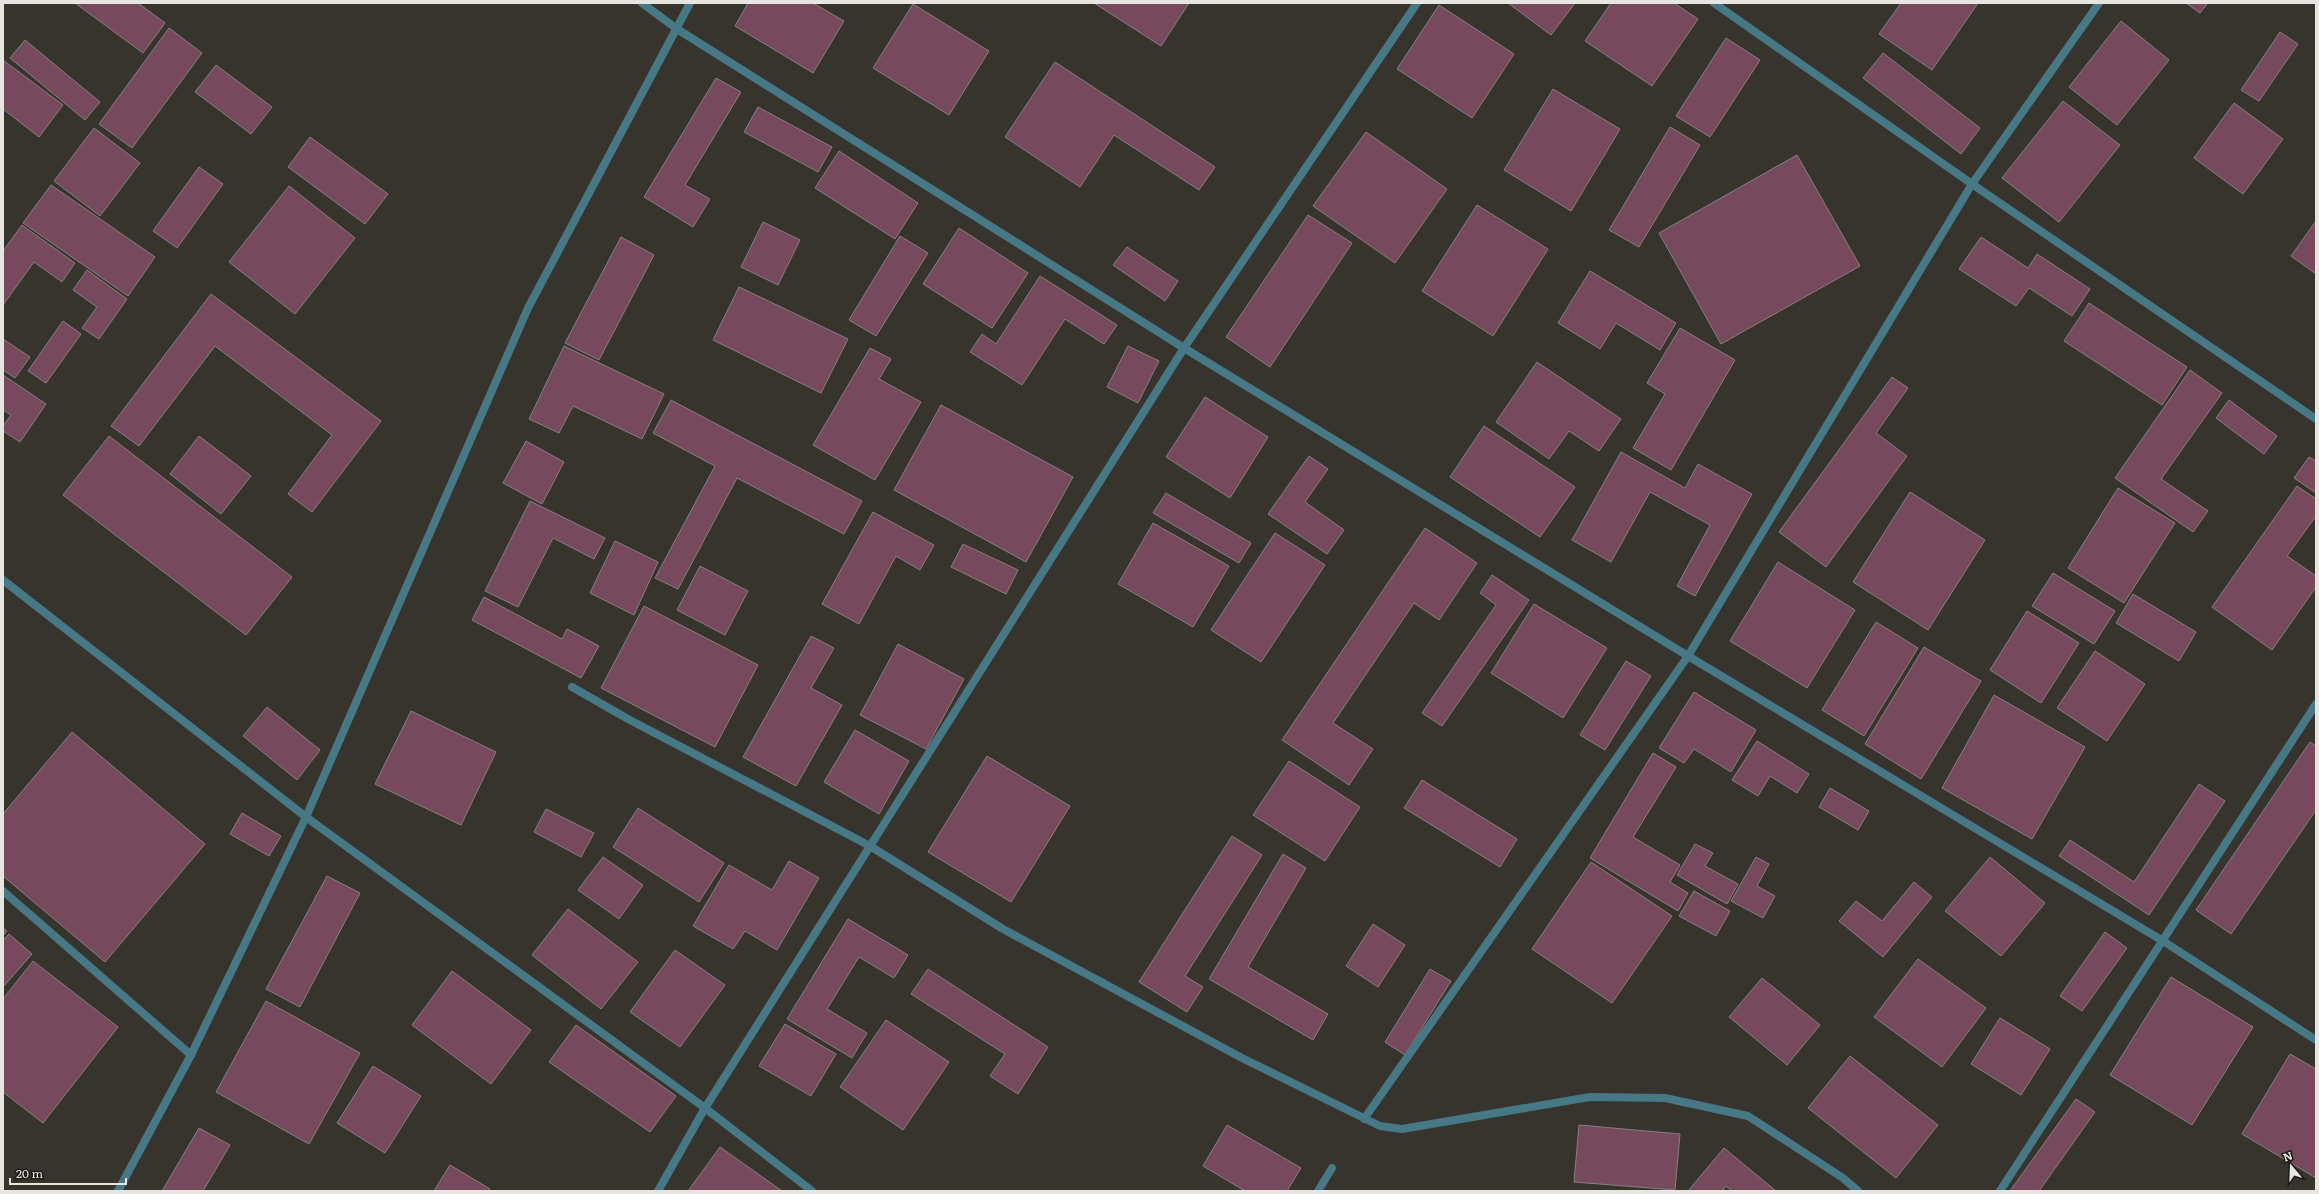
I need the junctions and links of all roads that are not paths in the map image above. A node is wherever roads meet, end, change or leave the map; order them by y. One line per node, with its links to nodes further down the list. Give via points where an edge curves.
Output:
1 (642, 3): 6 (street)
2 (690, 3): 6 (street)
3 (1417, 3): 8 (street)
4 (1714, 3): 7 (street)
5 (2099, 3): 7 (street)
6 (677, 29): 8 (street); 14 (street, via 528,308)
7 (1972, 184): 9 (street); 11 (street)
8 (1184, 348): 11 (street); 15 (street)
9 (2316, 419)
10 (3, 580): 14 (street)
11 (1688, 656): 17 (street); 21 (street)
12 (572, 687): 15 (street)
13 (2316, 704): 17 (street)
14 (306, 817): 19 (street); 20 (street)
15 (870, 846): 20 (street); 21 (street, via 1003,929 1242,1058)
16 (3, 891): 19 (street)
17 (2163, 941): 18 (street); 28 (street)
18 (2316, 1040)
19 (191, 1055): 23 (street)
20 (705, 1108): 24 (street); 25 (street)
21 (1364, 1119): 27 (street, via 1380,1126 1402,1129 1590,1097 1665,1098 1748,1116 1843,1178)
22 (1332, 1168): 26 (street)
23 (118, 1191)
24 (658, 1191)
25 (812, 1191)
26 (1318, 1191)
27 (1858, 1191)
28 (2000, 1191)

